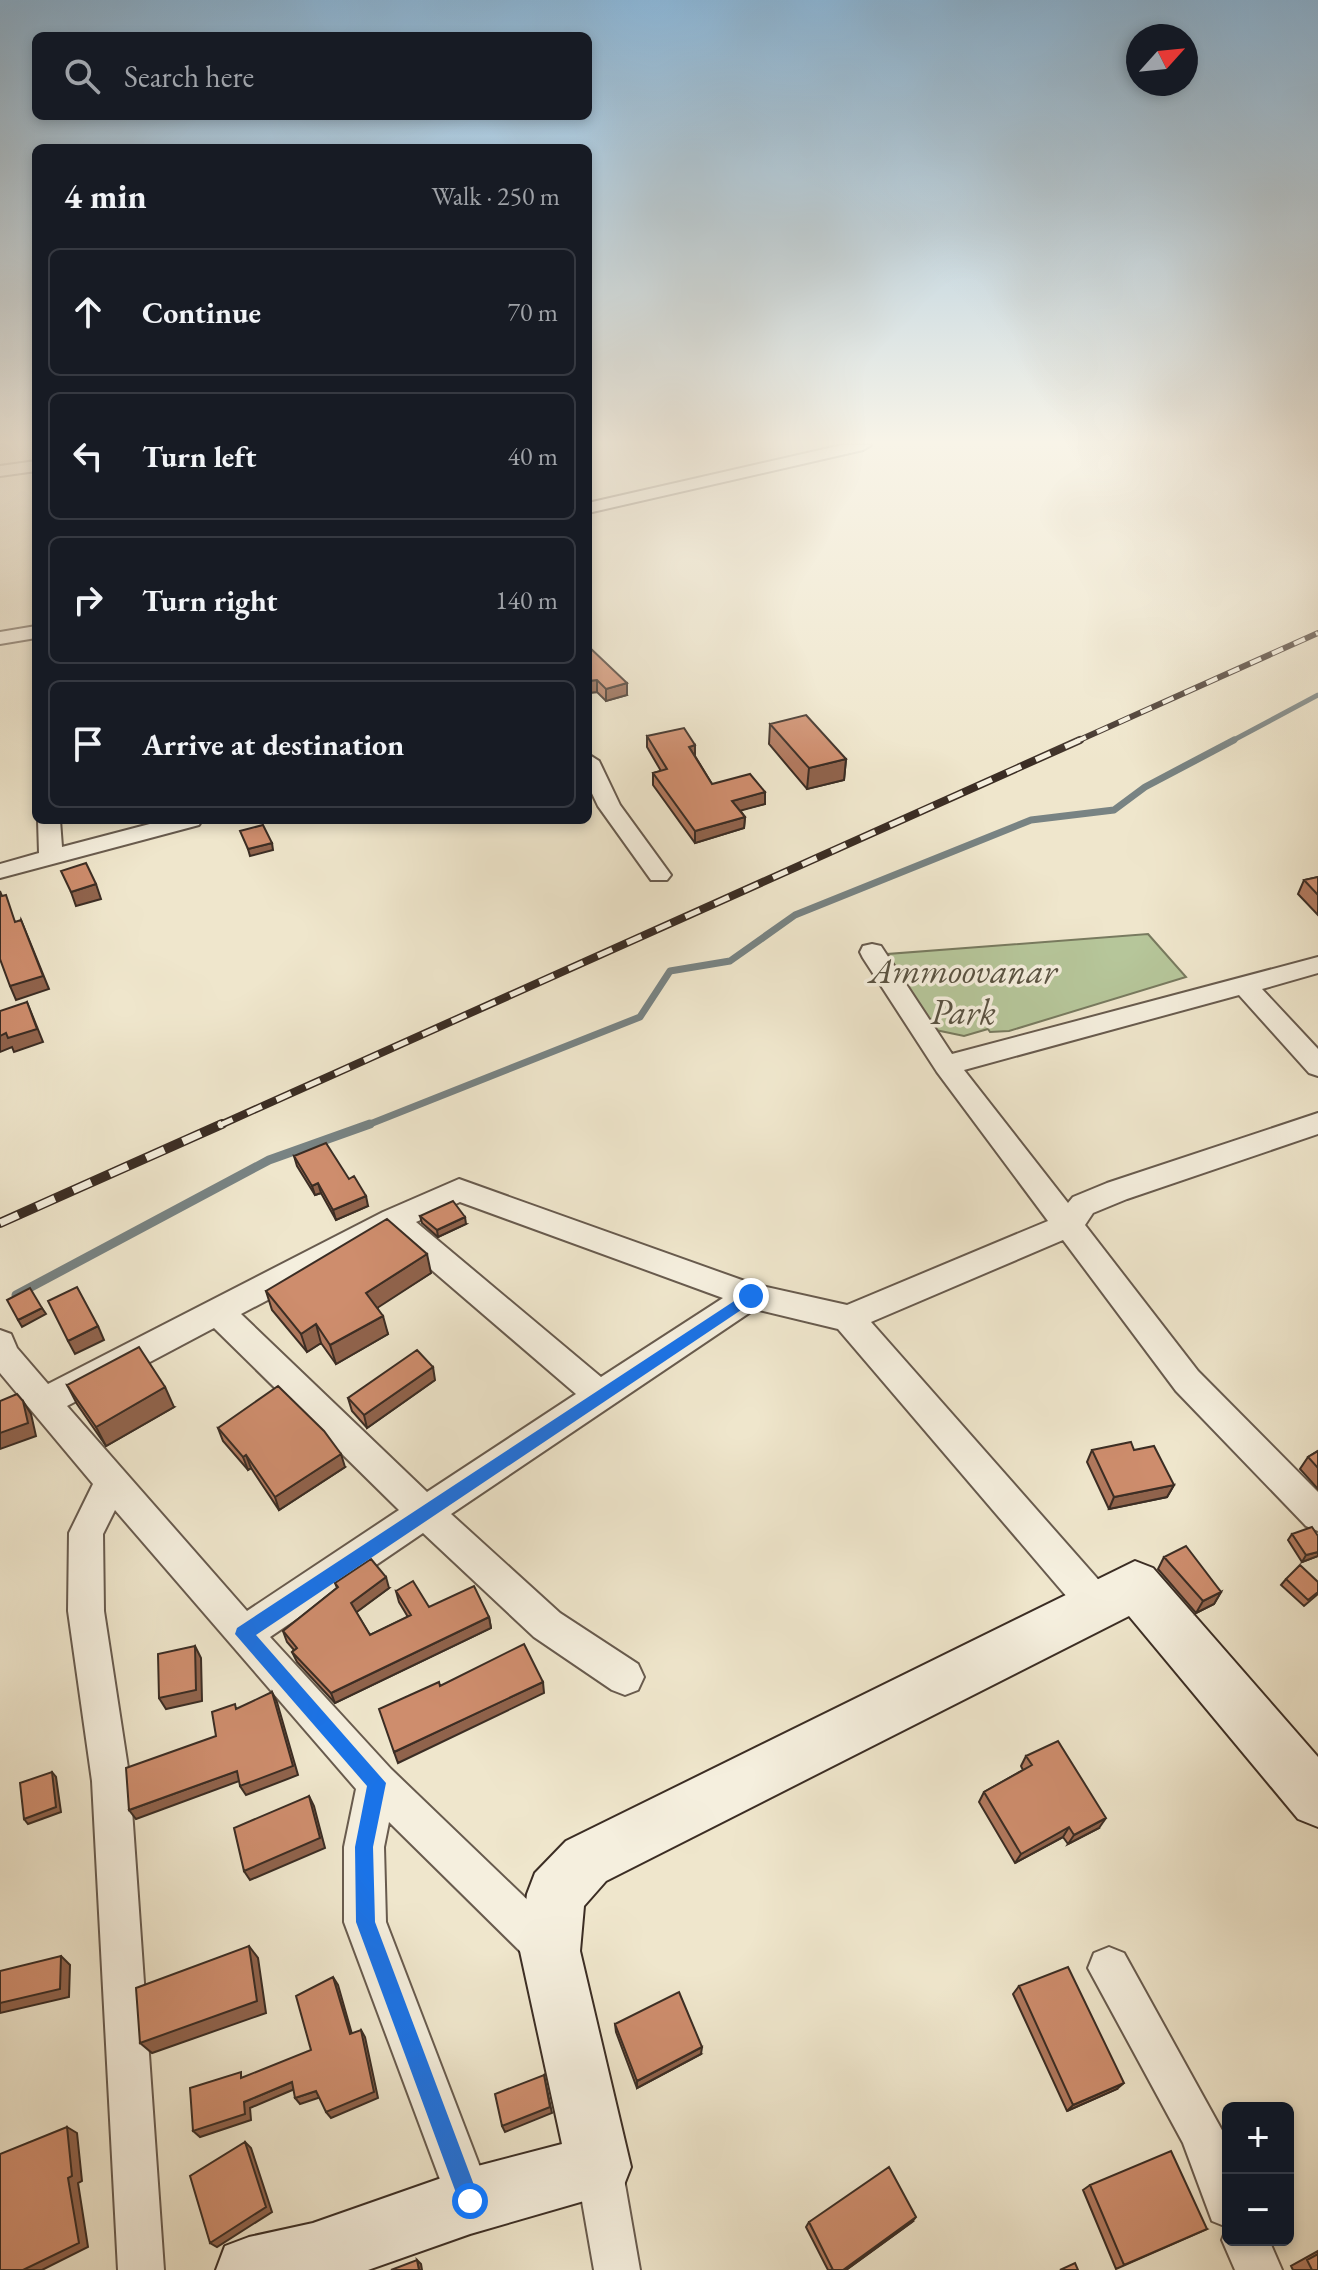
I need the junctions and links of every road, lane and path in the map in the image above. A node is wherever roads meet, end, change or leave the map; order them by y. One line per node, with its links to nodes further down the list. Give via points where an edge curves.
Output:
1 (32, 633): 2 (street)
2 (0, 638)
3 (592, 770): 8 (street, via 609,806)
4 (49, 824): 6 (street)
5 (176, 824): 6 (street)
6 (51, 858): 7 (street)
7 (0, 871)
8 (659, 875)
9 (872, 952): 12 (street)
10 (1318, 965): 11 (street)
11 (1244, 985): 12 (street); 13 (street)
12 (946, 1065): 16 (street)
13 (1318, 1066)
14 (1318, 1123): 16 (street, via 1117,1191 1083,1205)
15 (393, 1220): 17 (street, via 459,1190); 18 (street); 21 (street)
16 (1068, 1225): 19 (street); 25 (street, via 1187,1381)
17 (751, 1296): 19 (street); 21 (street)
18 (219, 1313): 22 (street); 24 (street)
19 (848, 1318): 26 (street)
20 (0, 1343): 22 (street, via 3,1354)
21 (600, 1395): 24 (street)
22 (46, 1401): 23 (street)
23 (111, 1483): 27 (street); 38 (street, via 86,1533 86,1611 111,1781)
24 (425, 1513): 27 (street); 28 (street, via 547,1625)
25 (1318, 1515)
26 (1098, 1606): 30 (street, via 1135,1585); 31 (street, via 586,1861 556,1894)
27 (243, 1634): 29 (street)
28 (625, 1677)
29 (377, 1783): 31 (street); 35 (street, via 364,1847 365,1922)
30 (1318, 1799)
31 (550, 1951): 33 (street)
32 (1109, 1968): 34 (street, via 1201,2132)
33 (599, 2167): 35 (street); 40 (street)
34 (1222, 2189)
35 (470, 2201): 37 (street)
36 (1248, 2246): 41 (street)
37 (314, 2263): 39 (street)
38 (141, 2270)
39 (249, 2270)
40 (617, 2270)
41 (1259, 2270)

